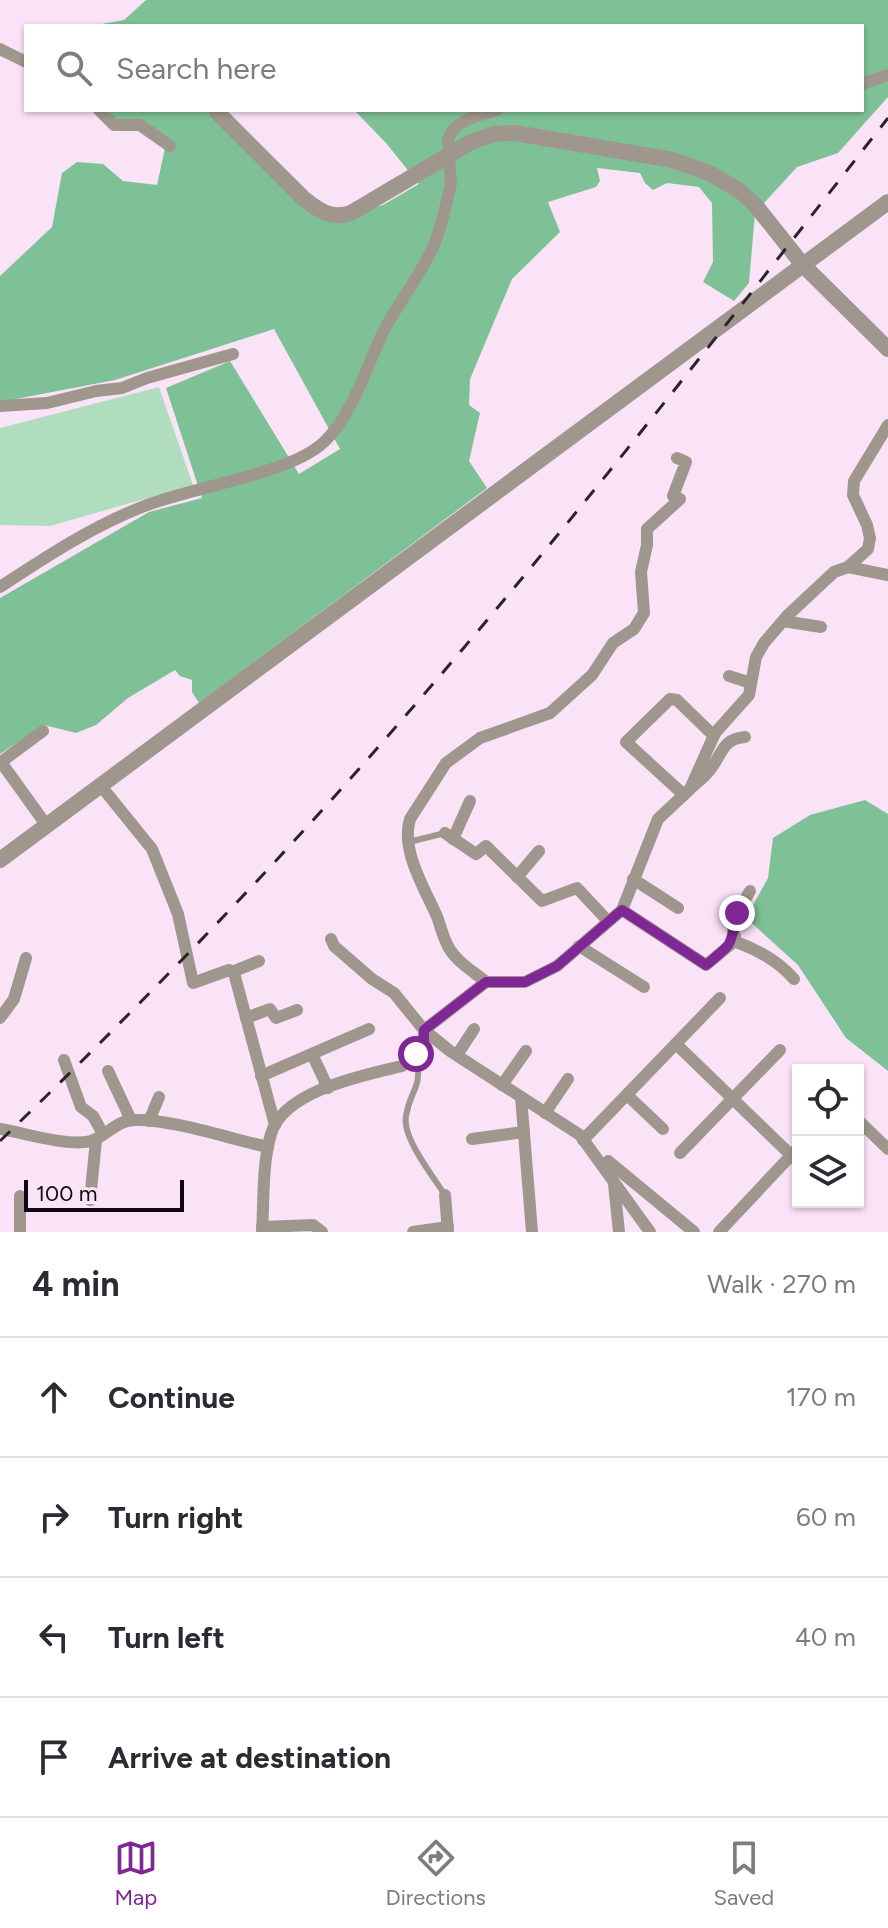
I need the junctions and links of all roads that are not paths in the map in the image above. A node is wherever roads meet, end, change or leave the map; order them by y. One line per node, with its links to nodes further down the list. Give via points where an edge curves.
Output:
1 (0, 49): 2 (street)
2 (24, 61)
3 (888, 75): 4 (street)
4 (864, 83)
5 (101, 112): 8 (street, via 114,125 140,125)
6 (217, 112): 10 (street, via 293,189 328,214 351,213 482,137 515,133 673,160 711,174 756,206)
7 (491, 112): 18 (street, bridge, via 454,128 448,141 451,183 432,249 384,330 355,397 325,441 272,468 145,506 104,524)
8 (170, 146)
9 (888, 202): 10 (street)
10 (803, 265): 11 (street); 26 (street)
11 (888, 349)
12 (233, 354): 13 (street, via 122,388)
13 (0, 406)
14 (888, 425): 16 (street, via 854,481 853,495 870,538 868,549)
15 (677, 458): 31 (street, via 686,462 673,496 680,499 647,529 641,572 644,613 634,629 613,643 592,675 550,713 480,738 446,763 410,819)
16 (848, 567): 17 (street); 19 (street, via 834,572)
17 (888, 575)
18 (0, 587)
19 (783, 621): 20 (street); 22 (street, via 756,657)
20 (821, 627)
21 (729, 676): 22 (street)
22 (751, 683): 24 (street, via 749,695)
23 (43, 731): 29 (street, via 1,762)
24 (714, 736): 27 (street); 27 (street, via 670,699 626,742)
25 (745, 737): 27 (street, via 725,743 710,771)
26 (101, 786): 29 (street); 45 (street, via 152,849 178,914 193,983)
27 (687, 792): 35 (street, via 658,819)
28 (470, 801): 30 (street)
29 (47, 826): 33 (street)
30 (449, 836): 31 (lane); 34 (street, via 476,854 486,846)
31 (409, 842): 47 (street, via 420,884 448,948)
32 (539, 851): 34 (street)
33 (0, 860)
34 (517, 877): 39 (street, via 542,901 577,888)
35 (633, 879): 37 (street); 38 (street)
36 (750, 891): 41 (street, via 737,913)
37 (678, 908)
38 (622, 910): 39 (street); 41 (street, via 706,965)
39 (608, 921): 42 (street)
40 (331, 939): 55 (street, via 394,993)
41 (733, 941): 46 (street, via 753,947)
42 (579, 946): 47 (street, via 557,966 525,982); 48 (street)
43 (26, 958): 51 (street, via 14,999)
44 (259, 961): 45 (street)
45 (232, 972): 52 (street)
46 (794, 979)
47 (486, 982): 55 (street)
48 (644, 987)
49 (720, 998): 56 (street)
50 (297, 1010): 52 (street, via 276,1018 270,1009)
51 (0, 1018)
52 (246, 1018): 64 (street)
53 (369, 1029): 59 (street)
54 (474, 1029): 61 (street)
55 (424, 1030): 60 (street, via 424,1043); 61 (street)
56 (676, 1044): 68 (street); 71 (street)
57 (780, 1050): 71 (street)
58 (526, 1051): 66 (street)
59 (312, 1054): 64 (street); 67 (street)
60 (416, 1054): 67 (street, via 402,1066); 90 (lane, via 420,1075 405,1118 409,1137)
61 (457, 1055): 66 (street)
62 (64, 1060): 80 (street, via 81,1107 93,1116)
63 (108, 1071): 73 (street)
64 (261, 1076): 75 (street)
65 (568, 1079): 72 (street)
66 (502, 1085): 70 (street)
67 (328, 1088): 75 (street, via 288,1108)
68 (627, 1095): 78 (street); 82 (street)
69 (159, 1097): 74 (street)
70 (521, 1097): 72 (street); 79 (street)
71 (733, 1098): 85 (street); 86 (street)
72 (545, 1113): 82 (street)
73 (131, 1120): 74 (street); 80 (street)
74 (149, 1121): 83 (street)
75 (275, 1125): 83 (street)
76 (864, 1126): 84 (street)
77 (0, 1129): 80 (street, via 80,1143)
78 (663, 1129)
79 (524, 1132): 81 (street); 99 (street)
80 (100, 1137): 92 (street)
81 (472, 1139)
82 (583, 1140): 87 (street)
83 (268, 1147): 95 (street)
84 (888, 1149)
85 (792, 1151)
86 (680, 1153)
87 (607, 1159): 89 (street); 102 (street)
88 (792, 1159): 103 (street)
89 (614, 1181): 100 (street); 101 (street)
90 (445, 1195): 94 (street)
91 (20, 1196): 96 (street)
92 (90, 1200)
93 (411, 1217): 98 (street)
94 (448, 1229): 98 (street)
95 (262, 1230): 97 (street, via 313,1225)
96 (20, 1232)
97 (322, 1232)
98 (413, 1232)
99 (532, 1232)
100 (619, 1232)
101 (650, 1232)
102 (694, 1232)
103 (719, 1232)

